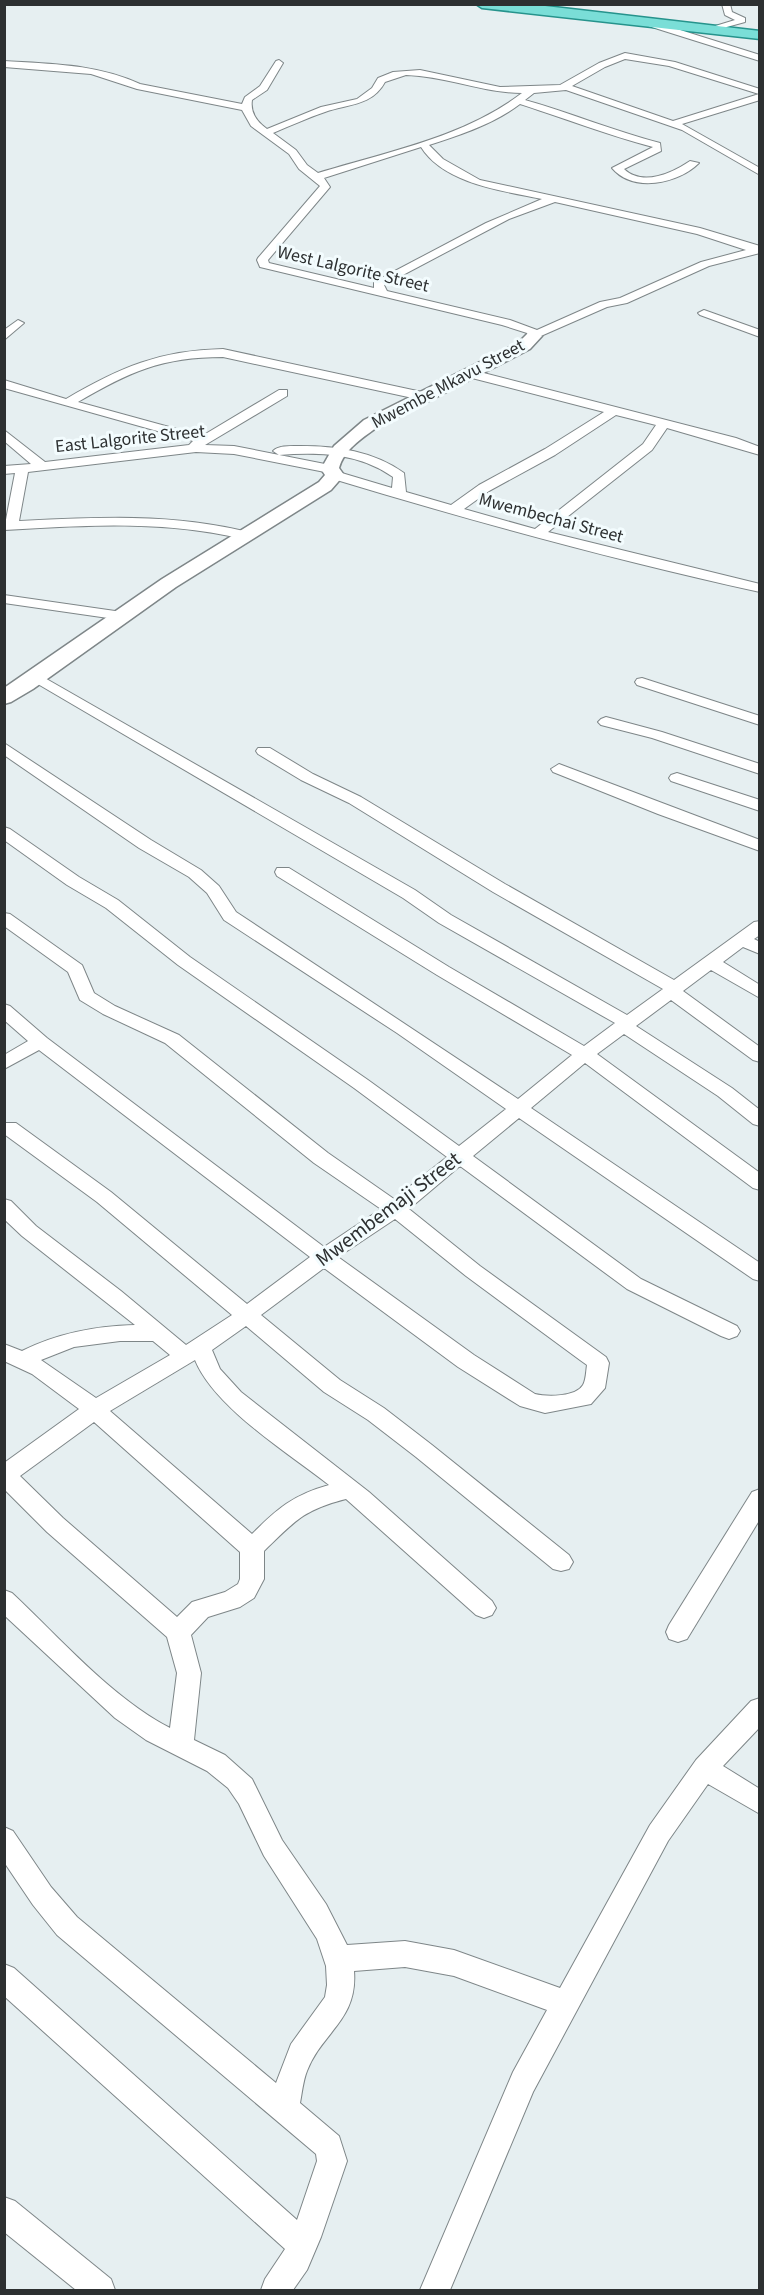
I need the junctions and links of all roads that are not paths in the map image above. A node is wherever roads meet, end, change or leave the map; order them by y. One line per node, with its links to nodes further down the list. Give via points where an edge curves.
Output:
1 (482, 4): 3 (main road)
2 (726, 4): 4 (street, via 728,13 742,20)
3 (640, 20): 4 (main road); 6 (street)
4 (715, 29): 5 (main road)
5 (759, 35)
6 (759, 58)
7 (279, 63): 15 (street, via 264,88 248,99)
8 (4, 64): 15 (street, via 100,73 137,86)
9 (563, 87): 11 (street); 12 (street, via 618,58 630,56); 16 (street)
10 (492, 88): 11 (street); 14 (street); 17 (street, via 439,74 393,75 381,80 376,90 360,101 312,112)
11 (532, 90): 14 (street)
12 (759, 92)
13 (759, 97): 16 (street)
14 (520, 99): 18 (street, via 484,120); 19 (street, via 657,146 650,154 617,168 639,180 660,179)
15 (246, 108): 17 (street, via 249,118)
16 (675, 123): 20 (street)
17 (265, 133): 21 (street, via 293,152)
18 (424, 144): 21 (street); 22 (street, via 439,161 468,178)
19 (694, 163)
20 (759, 172)
21 (316, 177): 24 (street, West Lalgorite Street, via 325,187 262,263)
22 (556, 199): 23 (street, via 700,231); 24 (street, via 501,218 392,275 378,284)
23 (759, 249): 28 (street, Mwembe Mkavu Street, via 705,264 623,301 558,322)
24 (382, 292): 28 (street, West Lalgorite Street, via 506,322 532,331)
25 (704, 313): 27 (street)
26 (18, 323): 29 (street)
27 (759, 334)
28 (534, 336): 30 (street, Mwembe Mkavu Street, via 524,346)
29 (4, 337)
30 (468, 373): 33 (street, Mwembe Mkavu Street); 35 (street)
31 (4, 384): 34 (street)
32 (283, 393): 38 (street)
33 (422, 396): 34 (street, via 223,353 196,352 137,364); 41 (street, Mwembe Mkavu Street, via 370,424)
34 (68, 403): 38 (street)
35 (615, 410): 36 (street); 49 (street, via 550,452 483,488)
36 (663, 424): 42 (street); 51 (street, via 648,447)
37 (4, 434): 43 (street)
38 (204, 440): 39 (street)
39 (189, 449): 40 (street, East Lalgorite Street); 43 (street, East Lalgorite Street)
40 (243, 452): 41 (street); 46 (street, East Lalgorite Street)
41 (339, 452): 46 (street, Mwembe Mkavu Street, via 331,461); 47 (street, via 388,466 399,477)
42 (759, 452)
43 (42, 466): 44 (street, East Lalgorite Street)
44 (22, 468): 45 (street, East Lalgorite Street); 48 (street, via 20,491)
45 (4, 470)
46 (332, 472): 47 (street, Mwembechai Street); 52 (street, Mwembe Mkavu Street, via 325,486)
47 (399, 495): 49 (street, Mwembechai Street)
48 (9, 507): 50 (street)
49 (452, 511): 51 (street, Mwembechai Street)
50 (8, 526): 52 (street, via 139,522 220,529)
51 (537, 534): 53 (street, Mwembechai Street)
52 (243, 535): 55 (street, Mwembe Mkavu Street)
53 (759, 588)
54 (4, 599): 55 (street)
55 (122, 616): 56 (street, Mwembe Mkavu Street)
56 (36, 677): 58 (street, Mwembe Mkavu Street); 77 (street)
57 (642, 682): 59 (street)
58 (8, 693)
59 (759, 721)
60 (606, 722): 64 (street)
61 (4, 748): 82 (street, via 209,885 230,916)
62 (264, 752): 74 (street, via 355,800)
63 (559, 769): 68 (street)
64 (759, 769)
65 (677, 778): 66 (street)
66 (759, 806)
67 (4, 832): 85 (street, via 112,904 184,961)
68 (759, 846)
69 (283, 872): 79 (street)
70 (4, 918): 88 (street, via 76,969 86,996 172,1039 321,1158)
71 (759, 926): 72 (street, Mwembemaji Street)
72 (751, 944): 73 (street, Mwembemaji Street)
73 (711, 962): 74 (street, Mwembemaji Street); 75 (street)
74 (673, 990): 77 (street, Mwembemaji Street); 80 (street)
75 (759, 993)
76 (4, 1010): 78 (street)
77 (626, 1024): 79 (street, Mwembemaji Street); 83 (street)
78 (40, 1042): 81 (street); 89 (street)
79 (585, 1054): 82 (street, Mwembemaji Street); 86 (street)
80 (759, 1056)
81 (4, 1063)
82 (519, 1108): 85 (street, Mwembemaji Street); 90 (street)
83 (759, 1120)
84 (9, 1128): 91 (street, via 104,1197)
85 (458, 1156): 88 (street, Mwembemaji Street); 92 (street, via 634,1284)
86 (759, 1183)
87 (5, 1208): 93 (street)
88 (394, 1210): 89 (street, Mwembemaji Street); 89 (street, via 588,1354 597,1363 594,1388 583,1398 566,1403 545,1405 528,1400 466,1361)
89 (324, 1257): 91 (street, Mwembemaji Street)
90 (759, 1274)
91 (245, 1315): 94 (street, Mwembemaji Street); 101 (street, via 332,1386 424,1451)
92 (729, 1331)
93 (156, 1333): 94 (street); 95 (street, via 78,1336)
94 (192, 1352): 96 (street, Mwembemaji Street); 98 (street, via 232,1398)
95 (10, 1355): 96 (street, via 52,1377)
96 (94, 1410): 97 (street, Mwembemaji Street); 100 (street)
97 (7, 1471): 104 (street, via 55,1525)
98 (349, 1489): 100 (street, via 311,1499 289,1512); 103 (street)
99 (759, 1498): 105 (street)
100 (252, 1548): 104 (street, via 252,1579 246,1590 231,1600 200,1609)
101 (561, 1562)
102 (4, 1600): 107 (street, via 112,1703)
103 (484, 1608)
104 (178, 1632): 107 (street, via 189,1673)
105 (678, 1632)
106 (759, 1709): 108 (street)
107 (181, 1746): 111 (street, via 209,1758 237,1780 274,1850 326,1930)
108 (705, 1768): 109 (street); 113 (street, via 658,1833)
109 (759, 1803)
110 (4, 1839): 114 (street, via 67,1926)
111 (338, 1959): 113 (street, via 405,1954 454,1963); 114 (street, via 341,1987 332,2011 295,2064)
112 (4, 1977): 116 (street)
113 (566, 2003): 119 (street, via 523,2082)
114 (285, 2108): 116 (street, via 325,2141 332,2154)
115 (4, 2212): 117 (street)
116 (302, 2245): 118 (street)
117 (100, 2290)
118 (276, 2290)
119 (435, 2290)

